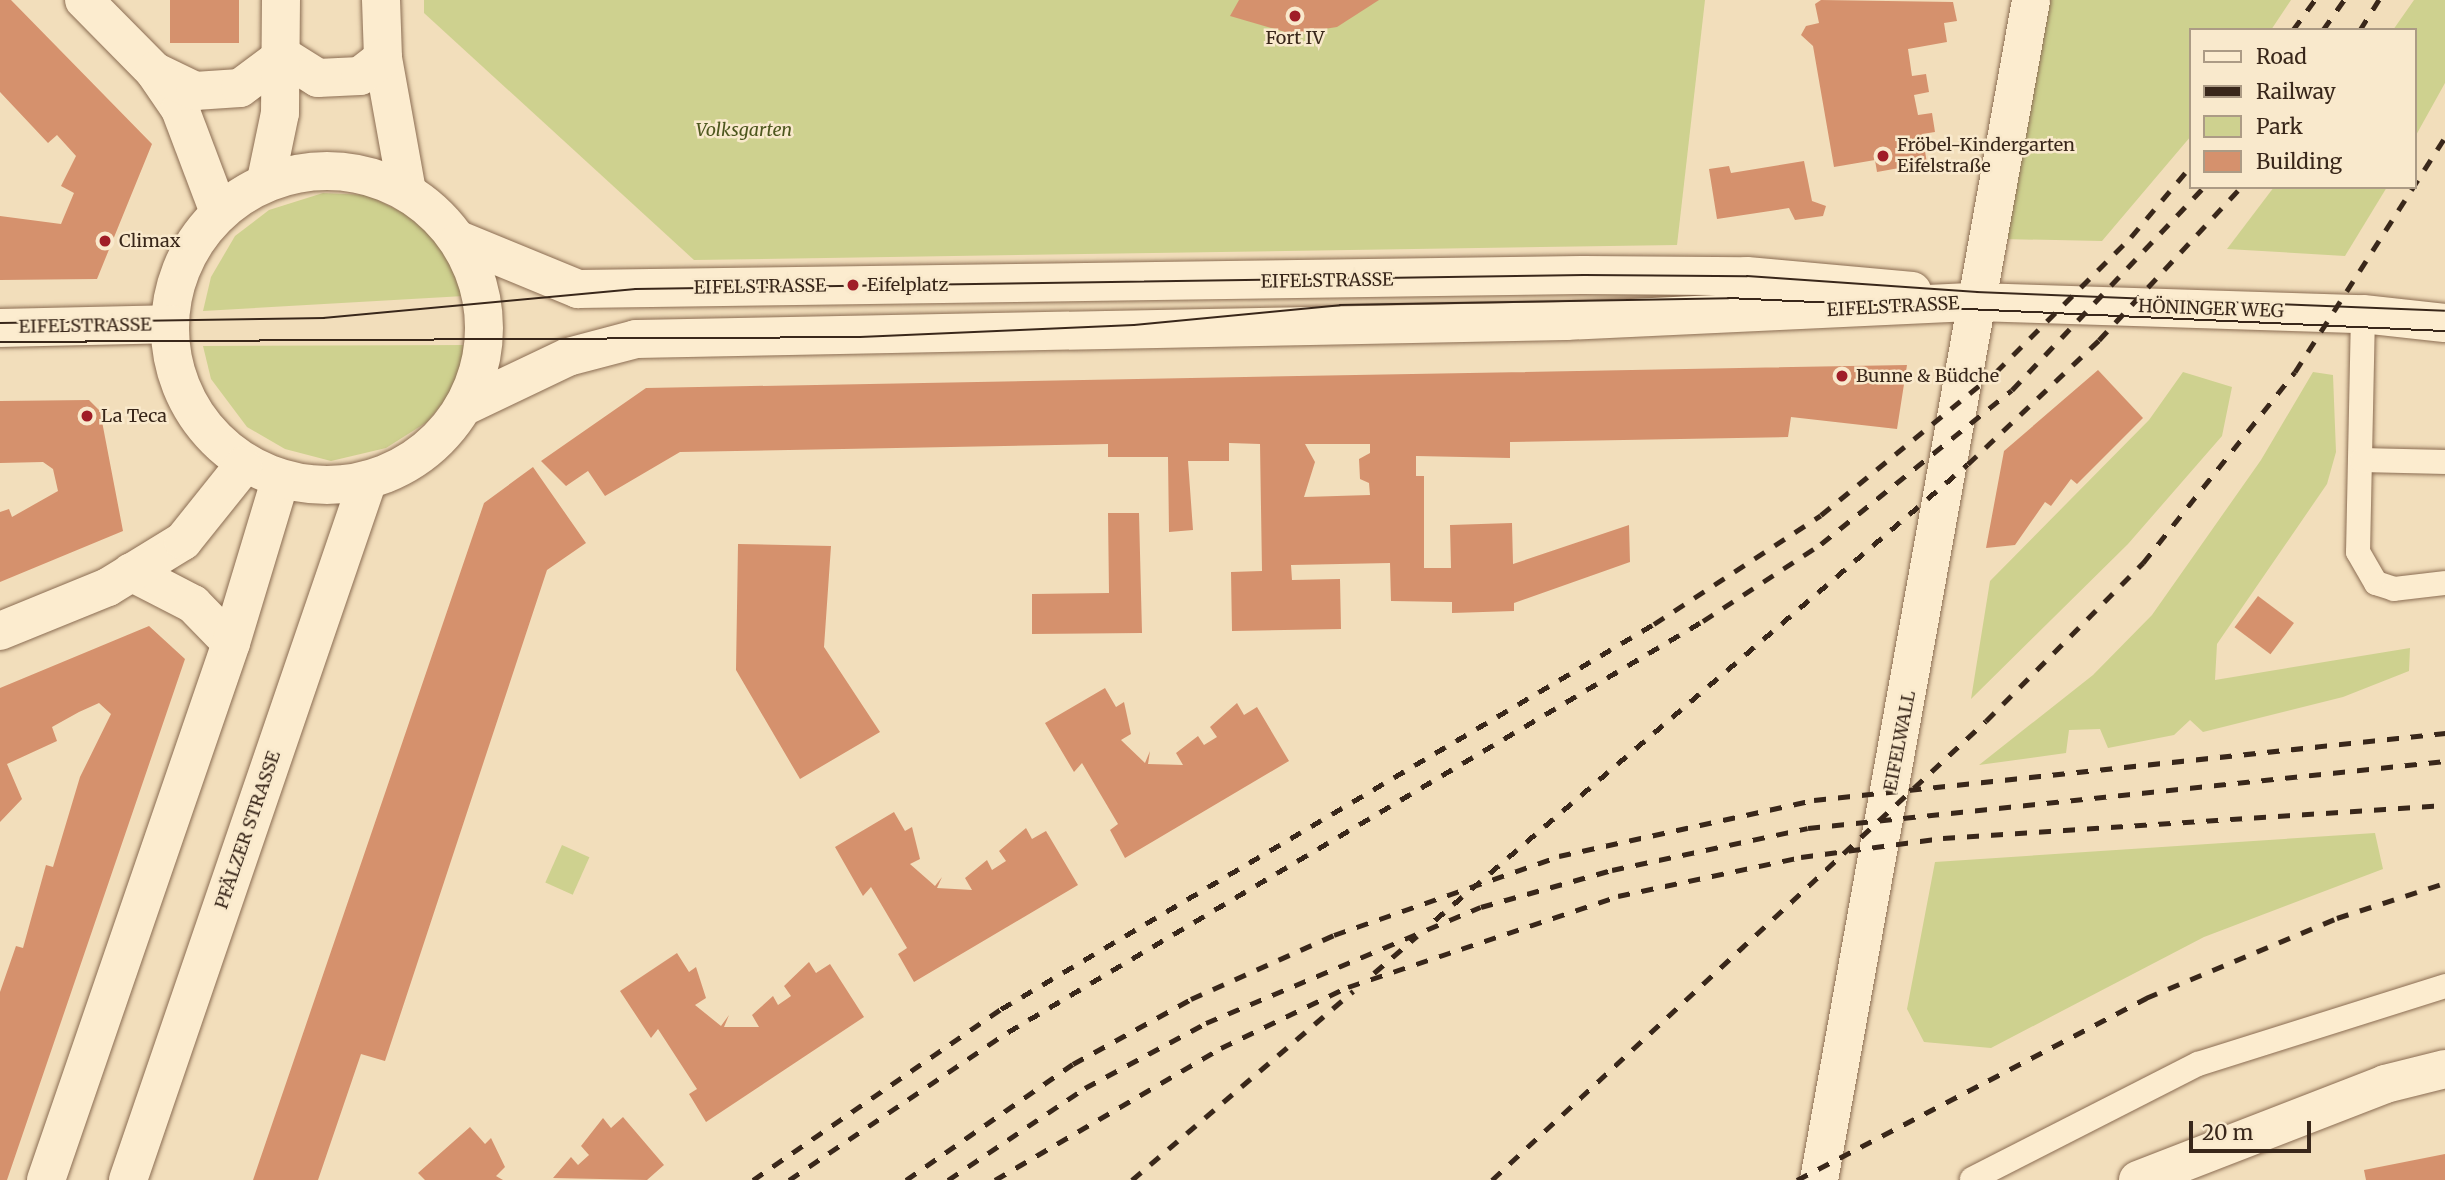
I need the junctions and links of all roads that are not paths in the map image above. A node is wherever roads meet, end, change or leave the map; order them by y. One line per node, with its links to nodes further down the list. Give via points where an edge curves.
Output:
1 (84, 0): 7 (street)
2 (281, 0): 5 (street)
3 (381, 0): 6 (street)
4 (2031, 0): 12 (street, EIFELWALL)
5 (284, 56): 6 (street, via 318,78 360,76); 7 (street, via 240,88 195,91); 8 (street)
6 (383, 58): 9 (street)
7 (153, 71): 10 (street, via 194,133)
8 (266, 180): 9 (street, via 310,171 354,172); 10 (street)
9 (407, 192): 11 (street)
10 (219, 212): 15 (street, via 176,283)
11 (459, 240): 12 (street, EIFELSTRASSE, via 578,289 1747,276 1866,282); 17 (street, via 484,319 483,353)
12 (1976, 302): 13 (street, HÖNINGER WEG); 17 (street, EIFELSTRASSE, via 1566,321 636,339 568,357); 32 (street, EIFELWALL, via 1973,351)
13 (2363, 314): 14 (street, HÖNINGER WEG); 18 (lane)
14 (2445, 323)
15 (170, 324): 16 (street, EIFELSTRASSE); 20 (street, via 175,365 192,408)
16 (0, 328)
17 (463, 407): 21 (street, via 414,459)
18 (2362, 460): 19 (lane); 24 (lane, via 2358,552 2365,572 2394,589)
19 (2445, 462)
20 (243, 466): 22 (street); 23 (street, via 183,541)
21 (368, 480): 22 (street); 31 (street, PFÄLZER STRASSE)
22 (280, 481): 26 (street)
23 (131, 572): 25 (street); 26 (street, via 193,604)
24 (2445, 583)
25 (0, 631)
26 (231, 643): 30 (street)
27 (2445, 986): 29 (lane, via 2199,1064)
28 (2445, 1069): 33 (street, via 2346,1098)
29 (1972, 1179)
30 (46, 1180)
31 (128, 1180)
32 (1819, 1180)
33 (2138, 1180)

